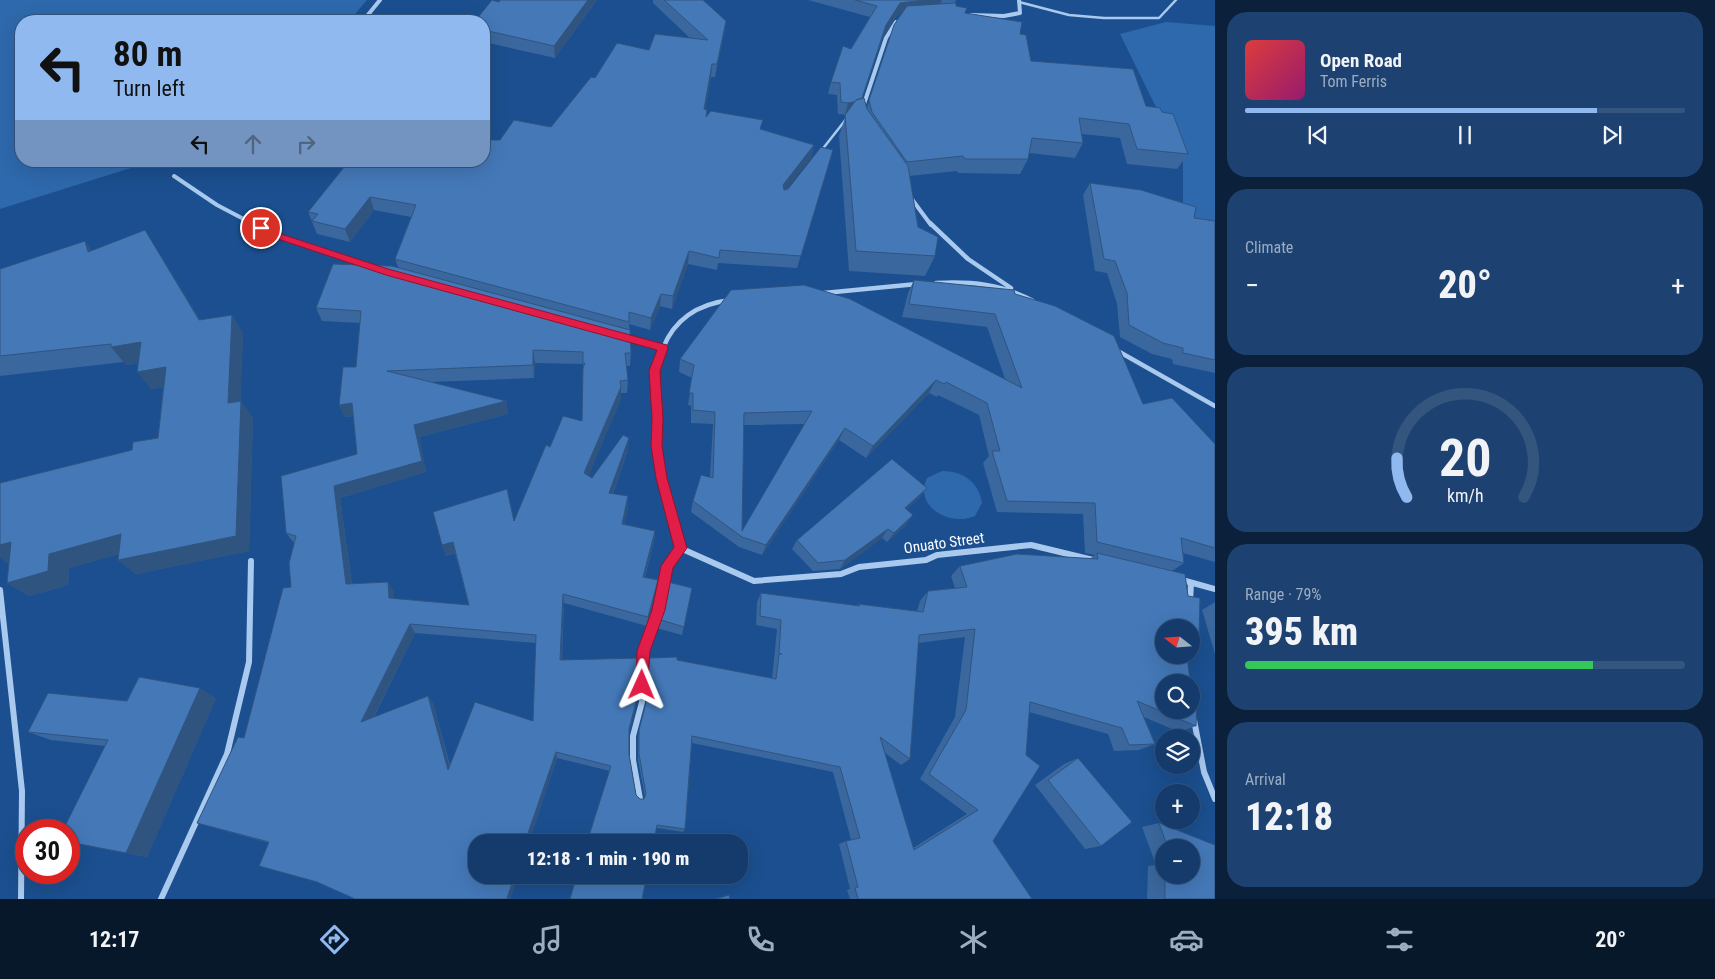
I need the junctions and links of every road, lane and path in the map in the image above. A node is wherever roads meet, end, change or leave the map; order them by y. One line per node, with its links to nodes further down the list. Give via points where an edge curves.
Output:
1 (380, 0): 5 (street)
2 (1176, 0): 3 (lane, via 1159,18 1070,15)
3 (1019, 1): 4 (street, via 1020,13 1010,16)
4 (969, 14)
5 (368, 15)
6 (900, 16): 7 (street, via 886,38)
7 (861, 115)
8 (854, 116): 9 (lane, via 846,118)
9 (817, 155)
10 (174, 176): 12 (street, via 217,205 275,235)
11 (907, 193): 15 (street, via 929,224 959,254)
12 (377, 269)
13 (920, 284): 16 (street)
14 (929, 284): 15 (street, via 974,281)
15 (1016, 290): 18 (street)
16 (814, 294)
17 (738, 299): 21 (street, via 720,300 696,311 673,327)
18 (1041, 306)
19 (615, 334): 21 (street)
20 (1108, 345): 22 (street)
21 (663, 348): 23 (street, via 654,371 658,418 656,446)
22 (1215, 406)
23 (680, 548): 25 (street, Onuato Street, via 754,581 841,574 859,567 926,560 936,555 1031,545); 32 (street, via 667,566 658,610 643,651 642,702 633,736 633,760)
24 (251, 561): 35 (street, via 249,662 227,754)
25 (1097, 561)
26 (1172, 578): 27 (street)
27 (1191, 583): 28 (street); 30 (street)
28 (1215, 589)
29 (0, 590): 34 (street, via 22,791)
30 (1190, 610)
31 (1194, 719): 33 (street, via 1204,772)
32 (640, 799)
33 (1215, 799)
34 (22, 899)
35 (161, 899)

